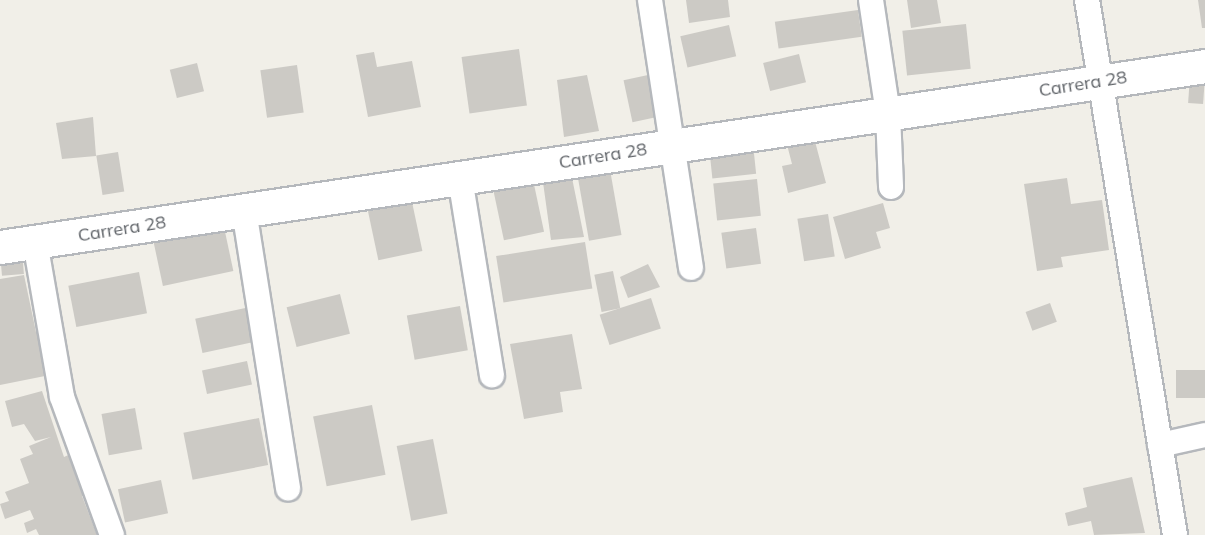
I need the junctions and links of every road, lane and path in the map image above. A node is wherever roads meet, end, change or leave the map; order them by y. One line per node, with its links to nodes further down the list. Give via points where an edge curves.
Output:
1 (650, 0): 7 (street)
2 (871, 0): 6 (street)
3 (1087, 0): 5 (street)
4 (1205, 66): 5 (street, Carrera 28)
5 (1101, 81): 6 (street, Carrera 28); 16 (street)
6 (888, 114): 7 (street, Carrera 28); 9 (street)
7 (673, 146): 8 (street, Carrera 28); 13 (street)
8 (460, 178): 10 (street, Carrera 28); 14 (street)
9 (891, 187)
10 (244, 210): 11 (street, Carrera 28); 17 (street)
11 (35, 242): 12 (street, Carrera 28); 18 (street, via 62,397)
12 (0, 247)
13 (691, 268)
14 (492, 375)
15 (1205, 435): 16 (street)
16 (1160, 445): 19 (street)
17 (288, 489)
18 (112, 535)
19 (1175, 535)

